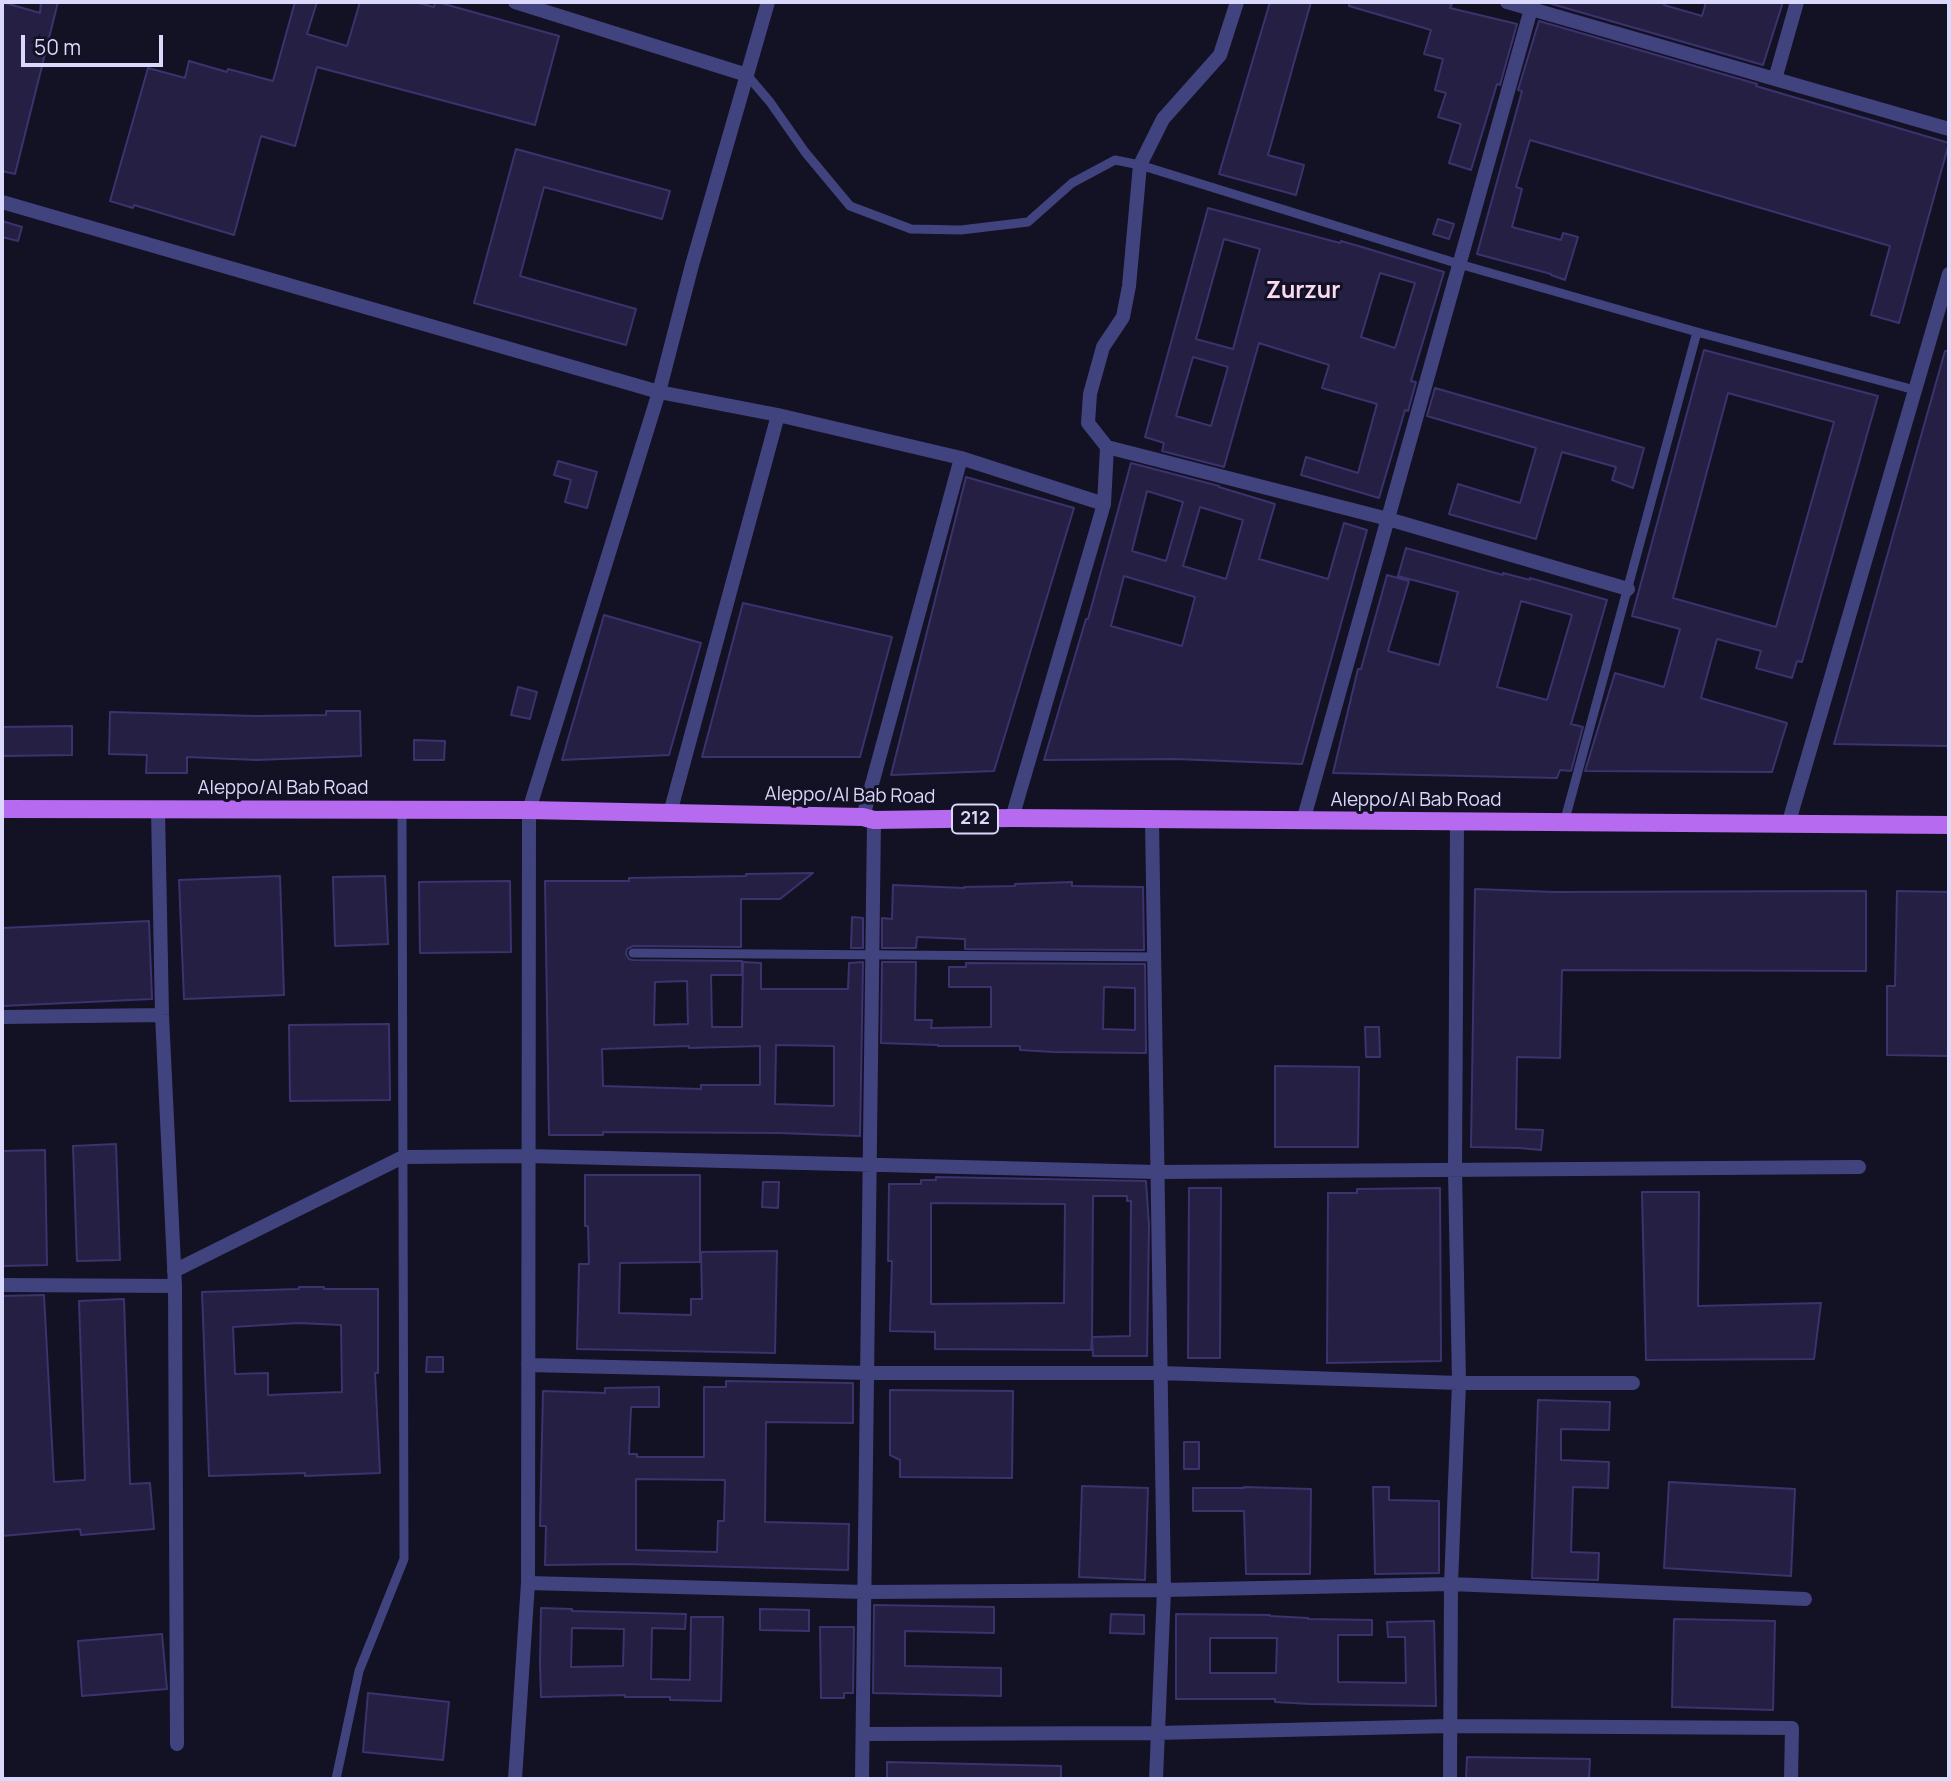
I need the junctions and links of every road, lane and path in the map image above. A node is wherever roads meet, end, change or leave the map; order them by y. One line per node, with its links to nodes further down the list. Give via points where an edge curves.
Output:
1 (516, 2): 7 (street)
2 (768, 2): 7 (street)
3 (1237, 2): 10 (street, via 1220,55 1163,119)
4 (1507, 2): 6 (street)
5 (1797, 2): 8 (street)
6 (1531, 9): 8 (street); 12 (street)
7 (747, 75): 10 (lane, via 850,206 911,229 961,230 1028,222 1072,183 1115,160); 16 (street)
8 (1775, 79): 9 (street)
9 (1949, 129)
10 (1140, 164): 12 (lane); 18 (street, via 1123,317 1103,347 1090,394 1088,423)
11 (2, 202): 16 (street)
12 (1459, 264): 14 (lane); 21 (street)
13 (1949, 274): 15 (street)
14 (1697, 332): 15 (lane); 22 (lane)
15 (1915, 390): 34 (street)
16 (659, 393): 17 (street); 26 (street)
17 (778, 415): 19 (street); 27 (street)
18 (1107, 446): 20 (street); 21 (street)
19 (961, 458): 20 (street); 28 (street)
20 (1104, 504): 29 (street)
21 (1388, 519): 22 (street); 31 (street)
22 (1628, 589): 33 (lane)
23 (2, 809): 24 (main road, Aleppo/Al Bab Road / 212)
24 (158, 810): 25 (main road, Aleppo/Al Bab Road / 212); 39 (street)
25 (402, 810): 26 (main road, Aleppo/Al Bab Road / 212); 42 (lane)
26 (529, 810): 27 (main road, Aleppo/Al Bab Road / 212); 41 (street)
27 (670, 813): 28 (main road, Aleppo/Al Bab Road / 212)
28 (868, 818): 29 (main road, Aleppo/Al Bab Road / 212); 37 (street)
29 (1012, 818): 30 (main road, Aleppo/Al Bab Road / 212)
30 (1152, 820): 31 (main road, Aleppo/Al Bab Road / 212); 38 (street)
31 (1303, 821): 32 (main road, Aleppo/Al Bab Road / 212)
32 (1457, 822): 33 (main road, Aleppo/Al Bab Road / 212); 45 (street)
33 (1564, 823): 34 (main road, Aleppo/Al Bab Road / 212)
34 (1788, 824): 35 (main road, Aleppo/Al Bab Road / 212)
35 (1949, 825)
36 (634, 953): 37 (lane)
37 (872, 953): 38 (lane); 43 (street)
38 (1154, 957): 46 (street)
39 (162, 1015): 40 (street); 47 (street)
40 (2, 1017)
41 (528, 1156): 42 (street); 43 (street); 49 (street)
42 (403, 1157): 47 (street); 63 (lane, via 404,1559 359,1671)
43 (870, 1164): 46 (street); 50 (street)
44 (1859, 1167): 45 (street)
45 (1455, 1170): 46 (street); 52 (street)
46 (1157, 1172): 51 (street)
47 (174, 1278): 48 (street); 62 (street)
48 (2, 1285)
49 (528, 1365): 50 (street); 54 (street)
50 (867, 1373): 51 (street); 57 (street)
51 (1160, 1373): 52 (street); 56 (street)
52 (1459, 1383): 53 (street); 55 (street)
53 (1633, 1383)
54 (528, 1583): 57 (street); 64 (street)
55 (1451, 1584): 56 (street); 58 (street); 59 (street)
56 (1164, 1590): 57 (street); 60 (street)
57 (865, 1592): 61 (street)
58 (1805, 1599)
59 (1450, 1726): 60 (street); 67 (street); 68 (street, via 1792,1728)
60 (1157, 1733): 61 (street); 66 (street)
61 (863, 1734): 65 (street)
62 (177, 1744)
63 (336, 1779)
64 (515, 1779)
65 (862, 1779)
66 (1156, 1779)
67 (1450, 1779)
68 (1791, 1779)

